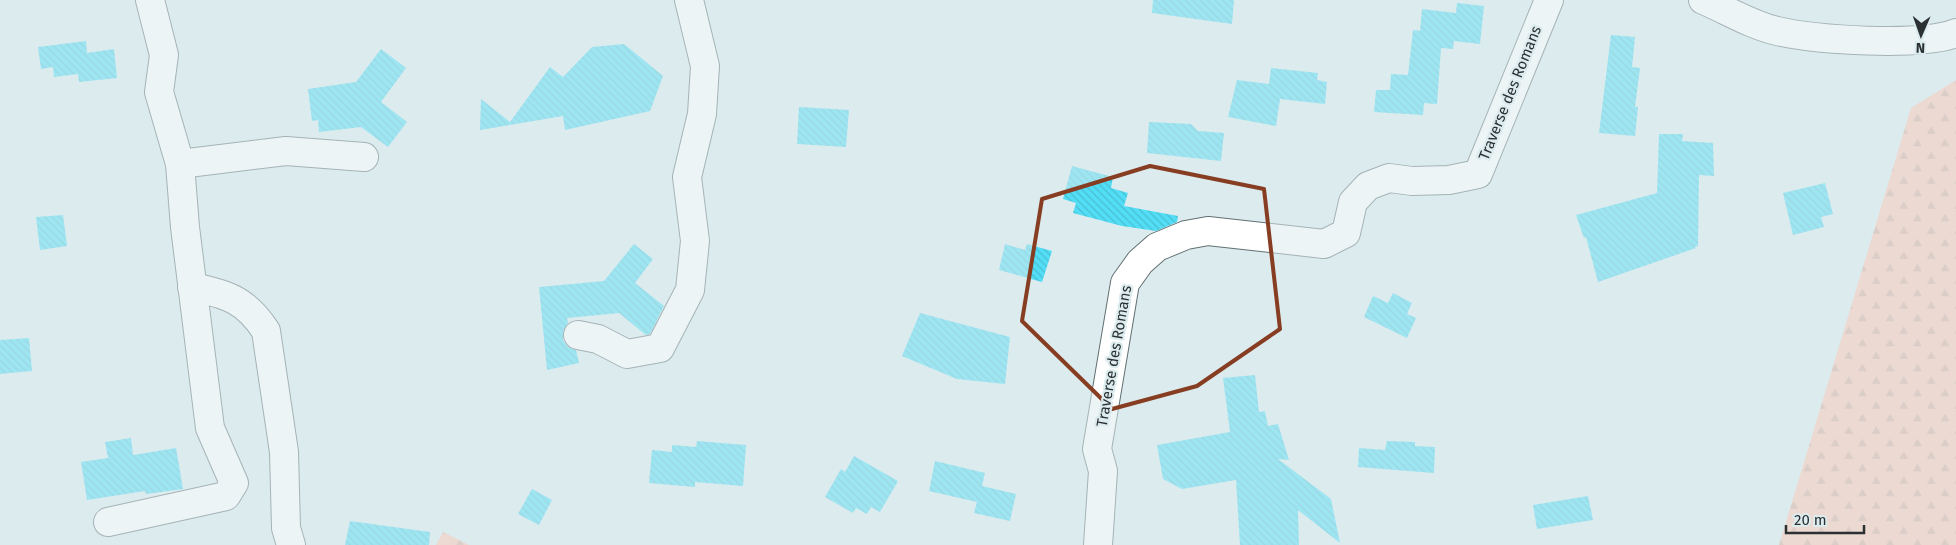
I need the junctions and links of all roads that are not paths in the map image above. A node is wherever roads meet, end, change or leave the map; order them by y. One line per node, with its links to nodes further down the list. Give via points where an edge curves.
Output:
1 (150, 0): 7 (street, via 164,55 159,92)
2 (689, 0): 9 (street, via 705,66 702,114 687,177 695,240 690,290 660,348 627,354 598,338)
3 (1549, 0): 12 (street, Traverse des Romans, via 1478,174 1450,180 1389,178 1368,186 1353,202 1346,233 1324,244 1208,231 1186,235 1157,247 1140,262 1125,284 1097,449 1103,471)
4 (1703, 0): 5 (street, via 1777,31 1830,38 1913,40)
5 (1956, 33)
6 (364, 157): 7 (street, via 286,152)
7 (180, 164): 8 (street)
8 (192, 287): 10 (street, via 210,428 234,483 226,496); 11 (street, via 222,293 241,302 266,331 284,452 286,528)
9 (578, 335)
10 (108, 522)
11 (291, 545)
12 (1098, 545)

